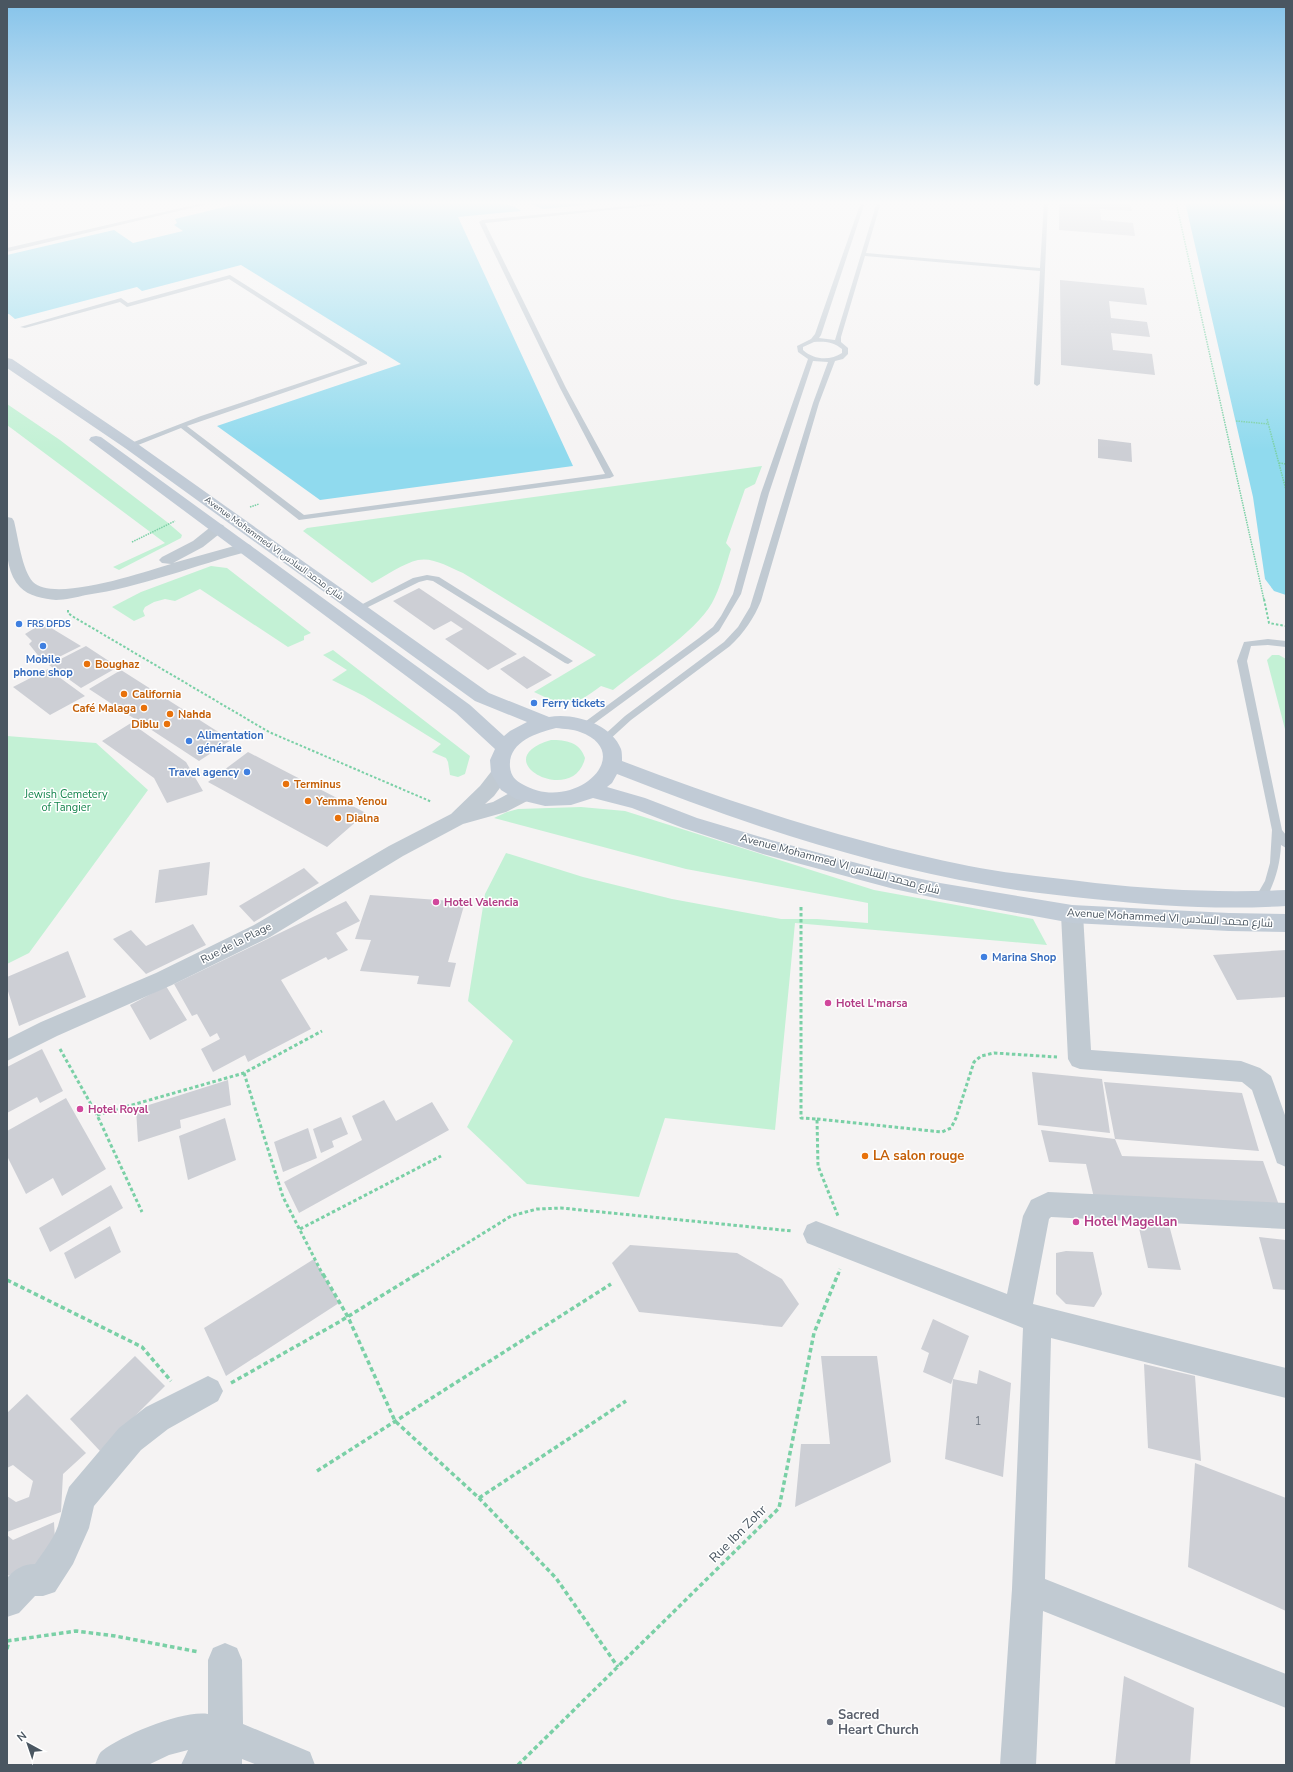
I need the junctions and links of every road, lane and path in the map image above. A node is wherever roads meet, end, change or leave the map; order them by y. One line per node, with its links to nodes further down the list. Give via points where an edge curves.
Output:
1 (202, 285): 8 (lane, via 128,305 121,300)
2 (242, 285): 19 (lane, via 365,364 203,417)
3 (513, 285): 19 (lane, via 610,476 302,518)
4 (835, 285): 9 (lane, via 818,335)
5 (854, 285): 10 (lane)
6 (1041, 285): 15 (lane)
7 (1194, 285): 32 (path, via 1269,623)
8 (23, 327)
9 (813, 340): 10 (lane); 11 (lane, via 803,343 799,348 802,354)
10 (838, 343): 12 (lane, via 846,348 845,354)
11 (811, 358): 12 (lane); 36 (lane, via 765,493 737,594 725,616 716,628 697,644)
12 (832, 360): 37 (lane, via 816,403 751,614 727,644 628,718)
13 (7, 362): 20 (main road, Avenue Mohammed VI شارع محمد السادس)
14 (7, 379): 26 (main road, Avenue Mohammed VI شارع محمد السادس)
15 (1037, 384)
16 (1267, 419): 18 (path)
17 (1236, 420): 18 (path)
18 (1269, 424): 21 (path)
19 (183, 426): 20 (lane)
20 (130, 445): 31 (main road, Avenue Mohammed VI شارع محمد السادس)
21 (1279, 463): 22 (path); 23 (path)
22 (1286, 464)
23 (1286, 490)
24 (7, 521): 30 (street, via 18,569 24,583 33,590 43,593)
25 (175, 521): 27 (path)
26 (218, 528): 28 (main road, Avenue Mohammed VI شارع محمد السادس); 29 (street, via 198,544 165,562)
27 (132, 542)
28 (245, 548): 29 (street, via 115,586); 38 (main road, Avenue Mohammed VI شارع محمد السادس, via 463,710)
29 (99, 585): 30 (street)
30 (67, 594): 43 (path, via 68,613 72,616 269,732)
31 (357, 609): 34 (lane, via 416,580 431,577); 35 (main road, Avenue Mohammed VI شارع محمد السادس, via 482,697)
32 (1286, 626)
33 (1286, 644): 45 (lane, via 1247,644 1242,661)
34 (568, 661)
35 (546, 723): 36 (main road, via 566,722); 38 (main road, via 526,729)
36 (585, 726): 37 (main road)
37 (605, 739): 39 (main road, via 613,751)
38 (504, 748): 40 (main road, via 499,764)
39 (613, 765): 41 (main road, via 605,779); 48 (main road, Avenue Mohammed VI شارع محمد السادس, via 750,816 830,840 952,870 1030,884 1128,895 1211,901)
40 (501, 773): 42 (main road, via 510,785); 44 (street, via 487,791)
41 (591, 790): 42 (main road, via 558,800 535,798); 50 (main road, Avenue Mohammed VI شارع محمد السادس, via 756,843 894,881)
42 (524, 794): 44 (street, via 500,807)
43 (432, 802)
44 (456, 819): 52 (street, Rue de la Plage, via 396,851 262,931 164,979)
45 (1277, 830): 46 (lane); 48 (lane, via 1275,863 1270,881)
46 (1286, 844)
47 (1286, 898): 48 (main road, Avenue Mohammed VI شارع محمد السادس)
48 (1260, 900)
49 (801, 907): 58 (path, via 801,1118)
50 (1072, 914): 51 (main road, Avenue Mohammed VI شارع محمد السادس); 55 (street)
51 (1286, 923)
52 (49, 1029): 54 (street, Rue de la Plage); 57 (path)
53 (322, 1031): 56 (path)
54 (7, 1051)
55 (1080, 1059): 58 (path, via 994,1053 981,1056 974,1062 951,1128 942,1132); 59 (street, via 1241,1071 1251,1075 1262,1084)
56 (244, 1073): 57 (path); 63 (path, via 283,1197)
57 (97, 1115): 61 (path)
58 (817, 1119): 65 (path, via 818,1166)
59 (1285, 1148)
60 (441, 1156): 63 (path)
61 (142, 1212)
62 (1286, 1216): 68 (street, via 1048,1204 1040,1209 1036,1216)
63 (300, 1228): 69 (path, via 314,1259)
64 (816, 1234): 65 (street); 69 (path, via 561,1208 538,1209 511,1216)
65 (849, 1246): 68 (street); 81 (path, Rue Ibn Zohr, via 814,1333 779,1508)
66 (7, 1280): 71 (path, via 142,1347)
67 (611, 1284): 73 (path)
68 (1027, 1316): 70 (street); 76 (street)
69 (348, 1317): 71 (path, via 237,1381); 73 (path)
70 (1286, 1383)
71 (198, 1396): 77 (street, via 158,1418 130,1439 80,1498 73,1528 62,1553 43,1580 28,1580)
72 (626, 1401): 75 (path)
73 (395, 1421): 74 (path); 75 (path)
74 (317, 1471)
75 (480, 1498): 81 (path, via 556,1578)
76 (1028, 1589): 82 (street); 88 (street)
77 (7, 1601)
78 (8, 1641): 79 (path); 80 (path, via 76,1631 204,1653)
79 (7, 1648)
80 (224, 1660): 83 (street)
81 (618, 1666): 87 (path, Rue Ibn Zohr)
82 (1286, 1691)
83 (229, 1755): 84 (street, via 206,1731 160,1741); 85 (street); 86 (street)
84 (113, 1765)
85 (199, 1765)
86 (297, 1765)
87 (518, 1765)
88 (1018, 1765)

